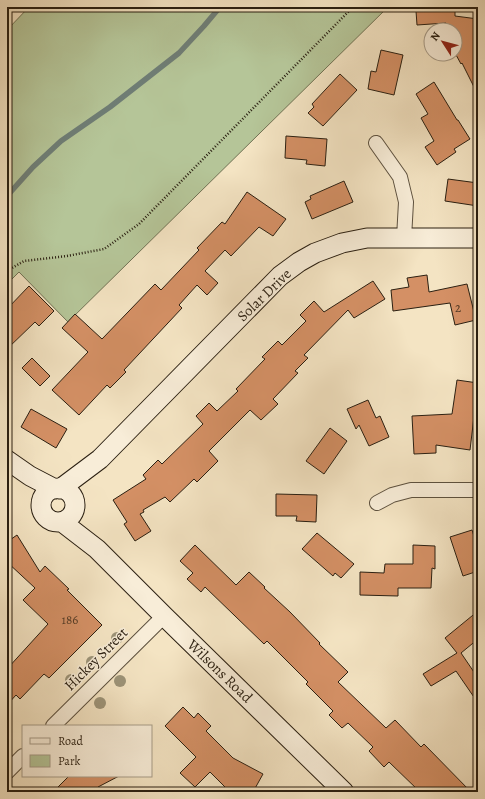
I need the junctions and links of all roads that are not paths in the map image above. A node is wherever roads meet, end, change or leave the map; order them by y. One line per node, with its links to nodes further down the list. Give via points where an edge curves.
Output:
1 (376, 143): 2 (street, via 400,177 406,202)
2 (404, 238): 3 (street, Solar Drive); 7 (street, Solar Drive, via 367,238 342,243 315,253 280,276)
3 (478, 238)
4 (7, 460): 7 (street)
5 (7, 464): 7 (street, Wilsons Road, via 24,484)
6 (478, 490): 8 (street, via 411,490 392,495)
7 (61, 502): 9 (street, Wilsons Road, via 97,549)
8 (377, 503)
9 (164, 616): 10 (street, Hickey Street); 13 (street, Wilsons Road)
10 (54, 725)
11 (22, 757): 12 (street)
12 (7, 772)
13 (344, 792)

